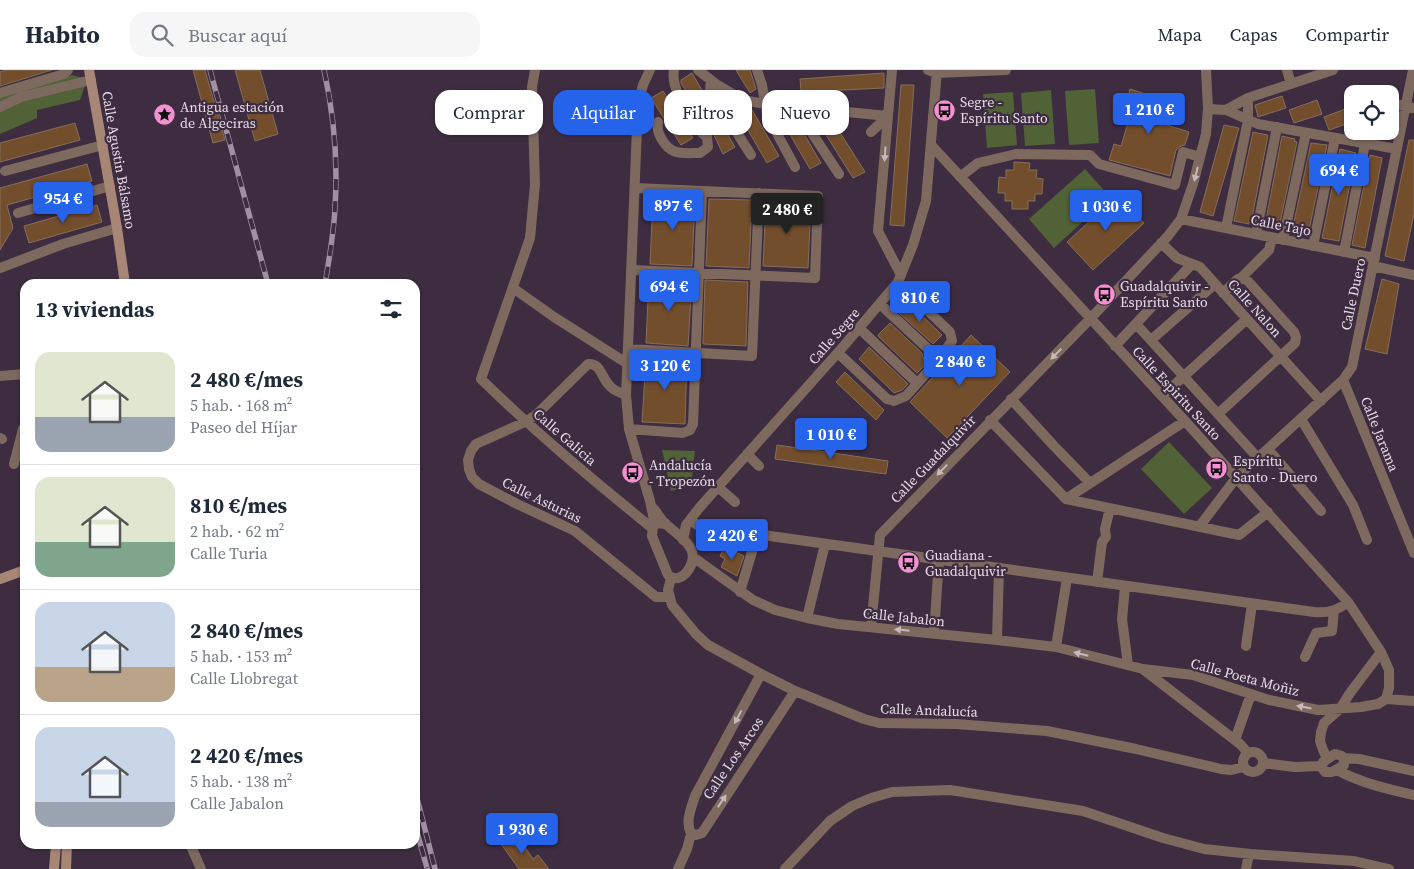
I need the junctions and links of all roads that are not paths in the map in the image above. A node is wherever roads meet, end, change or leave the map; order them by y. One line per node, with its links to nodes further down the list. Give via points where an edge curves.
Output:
1 (68, 70): 18 (street, via 64,74)
2 (535, 70): 70 (street, via 532,87 535,184 530,238)
3 (650, 70): 46 (street, via 638,104)
4 (674, 70): 28 (street, via 675,88 707,137 708,147 700,154 672,151 657,130)
5 (698, 70): 15 (street)
6 (757, 70): 17 (street)
7 (892, 70): 26 (street)
8 (1006, 70): 13 (street)
9 (1206, 70): 23 (street, Calle Guadalquivir)
10 (1287, 70): 16 (street)
11 (1333, 70): 16 (street)
12 (1413, 70): 22 (street, Calle Duero)
13 (934, 71): 37 (street, Calle Segre)
14 (90, 75): 21 (street); 36 (street, Calle Agustin Bálsamo)
15 (710, 80): 20 (street, via 744,100); 39 (street, via 710,90)
16 (1291, 84): 19 (street)
17 (763, 90)
18 (0, 93)
19 (1248, 98): 24 (street); 27 (street)
20 (762, 103)
21 (0, 107)
22 (1410, 107): 38 (street, Calle Duero)
23 (1208, 109): 24 (street); 40 (street, Calle Guadalquivir)
24 (1226, 110): 27 (street)
25 (849, 112): 26 (street)
26 (888, 116): 30 (street); 68 (street, one-way to 68, via 878,230)
27 (1248, 120): 29 (street); 52 (street)
28 (658, 122)
29 (1277, 127): 31 (street); 53 (street)
30 (871, 132)
31 (1306, 133): 34 (street); 55 (street)
32 (778, 135): 41 (street)
33 (813, 135): 43 (street)
34 (1335, 138): 35 (street); 57 (street)
35 (1365, 144): 38 (street); 58 (street)
36 (102, 145): 42 (street); 45 (street, Calle Agustin Bálsamo)
37 (932, 146): 44 (street, Calle Espiritu Santo); 68 (street, Calle Segre, via 926,201)
38 (1397, 149): 59 (street, Calle Duero)
39 (751, 155)
40 (1200, 157): 44 (street, via 1184,152 1175,185 1099,164 1090,155 1016,154 978,162); 50 (street, Calle Guadalquivir, one-way to 50)
41 (796, 167)
42 (5, 171)
43 (839, 174)
44 (960, 177): 73 (street, Calle Espiritu Santo)
45 (110, 186): 49 (street); 51 (street, Calle Agustin Bálsamo)
46 (634, 188): 47 (street); 62 (street)
47 (702, 191): 48 (street); 63 (street)
48 (759, 193): 64 (street); 64 (street, via 818,196 815,278)
49 (18, 213)
50 (1181, 219): 52 (street, Calle Tajo); 56 (street, Calle Guadalquivir)
51 (117, 228): 61 (street, via 62,244); 67 (street, Calle Agustin Bálsamo)
52 (1226, 228): 53 (street, Calle Tajo)
53 (1256, 234): 54 (street, Calle Tajo)
54 (1272, 238): 55 (street, Calle Tajo); 66 (street, via 1269,250)
55 (1283, 240): 57 (street, Calle Tajo)
56 (1162, 243): 60 (street, Calle Nalon, via 1177,258); 73 (street, Calle Guadalquivir)
57 (1313, 246): 58 (street, Calle Tajo)
58 (1344, 252): 59 (street, Calle Tajo)
59 (1374, 262): 65 (street, Calle Tajo); 88 (street, Calle Duero, via 1352,367)
60 (1192, 264): 69 (street, Calle Nalon, via 1200,267); 75 (street)
61 (0, 268)
62 (631, 270): 63 (street); 79 (street)
63 (699, 273): 64 (street); 80 (street)
64 (756, 275): 80 (street, via 752,356)
65 (1414, 275)
66 (1242, 278): 71 (street); 82 (street, via 1295,334 1295,343)
67 (124, 279)
68 (900, 279): 72 (street, Calle Segre); 83 (street, via 950,332 952,341)
69 (1215, 284): 71 (street, Calle Nalon); 77 (street)
70 (513, 288): 84 (street); 98 (street, Calle Galicia, via 481,379)
71 (1223, 293): 74 (street, Calle Nalon)
72 (880, 304): 76 (street, Calle Segre); 83 (street)
73 (1090, 319): 78 (street, Calle Espiritu Santo); 92 (street, Calle Guadalquivir, one-way to 92)
74 (1247, 319): 82 (street, Calle Nalon); 87 (street)
75 (1136, 324): 77 (street); 78 (street)
76 (859, 328): 81 (street, Calle Segre); 89 (street)
77 (1151, 340): 87 (street)
78 (1115, 346): 91 (street, Calle Espiritu Santo)
79 (628, 349): 80 (street); 84 (street)
80 (696, 353): 99 (street, via 694,424 690,430 680,433)
81 (838, 353): 89 (street, via 889,401 906,396); 102 (street, Calle Segre)
82 (1280, 356): 93 (street, Calle Nalon); 94 (street)
83 (939, 360): 89 (street)
84 (628, 364): 90 (street)
85 (20, 374): 86 (street)
86 (0, 376)
87 (1184, 377): 91 (street); 94 (street)
88 (1343, 380): 93 (street, Calle Duero); 124 (street, Calle Jarama)
89 (917, 383)
90 (626, 395): 98 (street, via 609,386 598,367 588,364); 99 (street)
91 (1162, 396): 97 (street, Calle Espiritu Santo)
92 (1011, 399): 96 (street, Calle Guadalquivir); 107 (street)
93 (1320, 401): 95 (street, Calle Duero)
94 (1218, 414): 103 (street)
95 (1301, 419): 101 (street, Calle Duero); 121 (street, via 1353,505)
96 (990, 420): 109 (street); 123 (street, Calle Guadalquivir, one-way to 123, via 880,534)
97 (1185, 421): 106 (street, Calle Espiritu Santo); 107 (street)
98 (525, 422): 115 (street, Calle Galicia); 135 (street, Calle Asturias, via 476,444 468,460 472,477 478,484 575,531 656,597)
99 (629, 429): 111 (street)
100 (20, 441): 104 (street)
101 (1268, 449): 103 (street, Calle Duero); 113 (street)
102 (747, 454): 105 (street); 108 (street, Calle Segre)
103 (1258, 458): 106 (street, Calle Duero)
104 (14, 464)
105 (759, 466)
106 (1236, 478): 114 (street, Calle Espiritu Santo); 118 (street, Calle Duero)
107 (1090, 483): 109 (street)
108 (718, 487): 110 (street); 116 (street, Calle Segre)
109 (1066, 499): 112 (street)
110 (735, 502)
111 (651, 504): 115 (street, via 650,510); 117 (street)
112 (1110, 508): 118 (street); 132 (street)
113 (1321, 511)
114 (1268, 512): 118 (street, via 1239,535); 136 (street, Calle Espiritu Santo)
115 (634, 513): 117 (street, Calle Galicia)
116 (688, 522): 117 (street, via 680,529); 119 (street); 120 (street, Calle Segre)
117 (661, 527): 120 (street); 129 (street, via 652,536)
118 (1199, 527)
119 (757, 534): 122 (street); 134 (street)
120 (683, 540): 125 (street)
121 (1367, 540)
122 (825, 544): 123 (street); 139 (street)
123 (879, 552): 126 (street); 140 (street, Calle Guadalquivir)
124 (1414, 553)
125 (693, 557): 129 (street, via 686,572 678,578); 134 (street, Calle Jabalon)
126 (939, 560): 127 (street); 141 (street)
127 (999, 568): 130 (street); 142 (street)
128 (20, 572): 131 (street)
129 (671, 578): 135 (street)
130 (1067, 578): 132 (street); 144 (street)
131 (0, 579)
132 (1097, 582): 133 (street)
133 (1125, 587): 137 (street); 147 (street, via 1122,619)
134 (740, 592): 139 (street, Calle Jabalon, via 762,605)
135 (668, 597): 149 (street, Calle Andalucía, via 678,613 708,645)
136 (1348, 602): 138 (street); 145 (street, Calle Espiritu Santo)
137 (1252, 604): 138 (street, via 1314,612); 143 (street)
138 (1334, 611): 146 (street, via 1332,631 1316,633)
139 (807, 618): 140 (street, Calle Jabalon)
140 (871, 627): 141 (street, Calle Jabalon, one-way to 140)
141 (934, 633): 142 (street, Calle Jabalon)
142 (997, 640): 144 (street, Calle Jabalon)
143 (1246, 646)
144 (1056, 647): 147 (street, Calle Jabalon, one-way to 144)
145 (1381, 652): 153 (street, Calle Espiritu Santo, via 1389,670); 156 (street)
146 (1305, 657)
147 (1128, 666): 148 (street, Calle Poeta Moñiz)
148 (1143, 669): 152 (street, Calle Poeta Moñiz, via 1233,682); 157 (street)
149 (761, 674): 150 (street, Calle Andalucía); 166 (street, Calle Los Arcos, one-way to 166, via 695,796 689,816)
150 (795, 691): 162 (street, Calle Andalucía, via 879,723 956,724 1047,731 1221,769); 166 (street, Calle Los Arcos, one-way to 150, via 702,833)
151 (1280, 692): 154 (street)
152 (1251, 694): 154 (street, Calle Poeta Moñiz); 157 (street)
153 (1386, 699): 155 (street, Calle Poeta Moñiz); 156 (street, Calle Poeta Moñiz, via 1378,704)
154 (1274, 701): 156 (street, Calle Poeta Moñiz, one-way to 154, via 1318,710)
155 (1414, 701)
156 (1340, 709): 160 (street, via 1324,723 1321,732)
157 (1235, 740): 158 (street)
158 (1248, 753): 161 (street, via 1260,754); 162 (street, via 1243,759)
159 (1344, 758): 160 (street, via 1338,754); 163 (street, via 1344,765); 164 (street)
160 (1324, 762): 161 (street, via 1295,767); 163 (street, via 1323,770 1327,773)
161 (1263, 763): 162 (street, via 1261,769 1254,772)
162 (1244, 767)
163 (1337, 770): 165 (street, via 1367,783)
164 (1414, 771)
165 (1414, 795)
166 (691, 834): 174 (street, Calle Los Arcos)
167 (56, 849): 171 (street)
168 (67, 849): 172 (street)
169 (192, 849): 173 (street)
170 (1250, 854): 175 (street, via 1204,849 1083,811 950,790 916,790 892,792 852,806 830,821); 176 (street); 177 (street, via 1354,861)
171 (54, 869)
172 (66, 869)
173 (201, 869)
174 (678, 869)
175 (786, 869)
176 (1246, 869)
177 (1389, 869)

